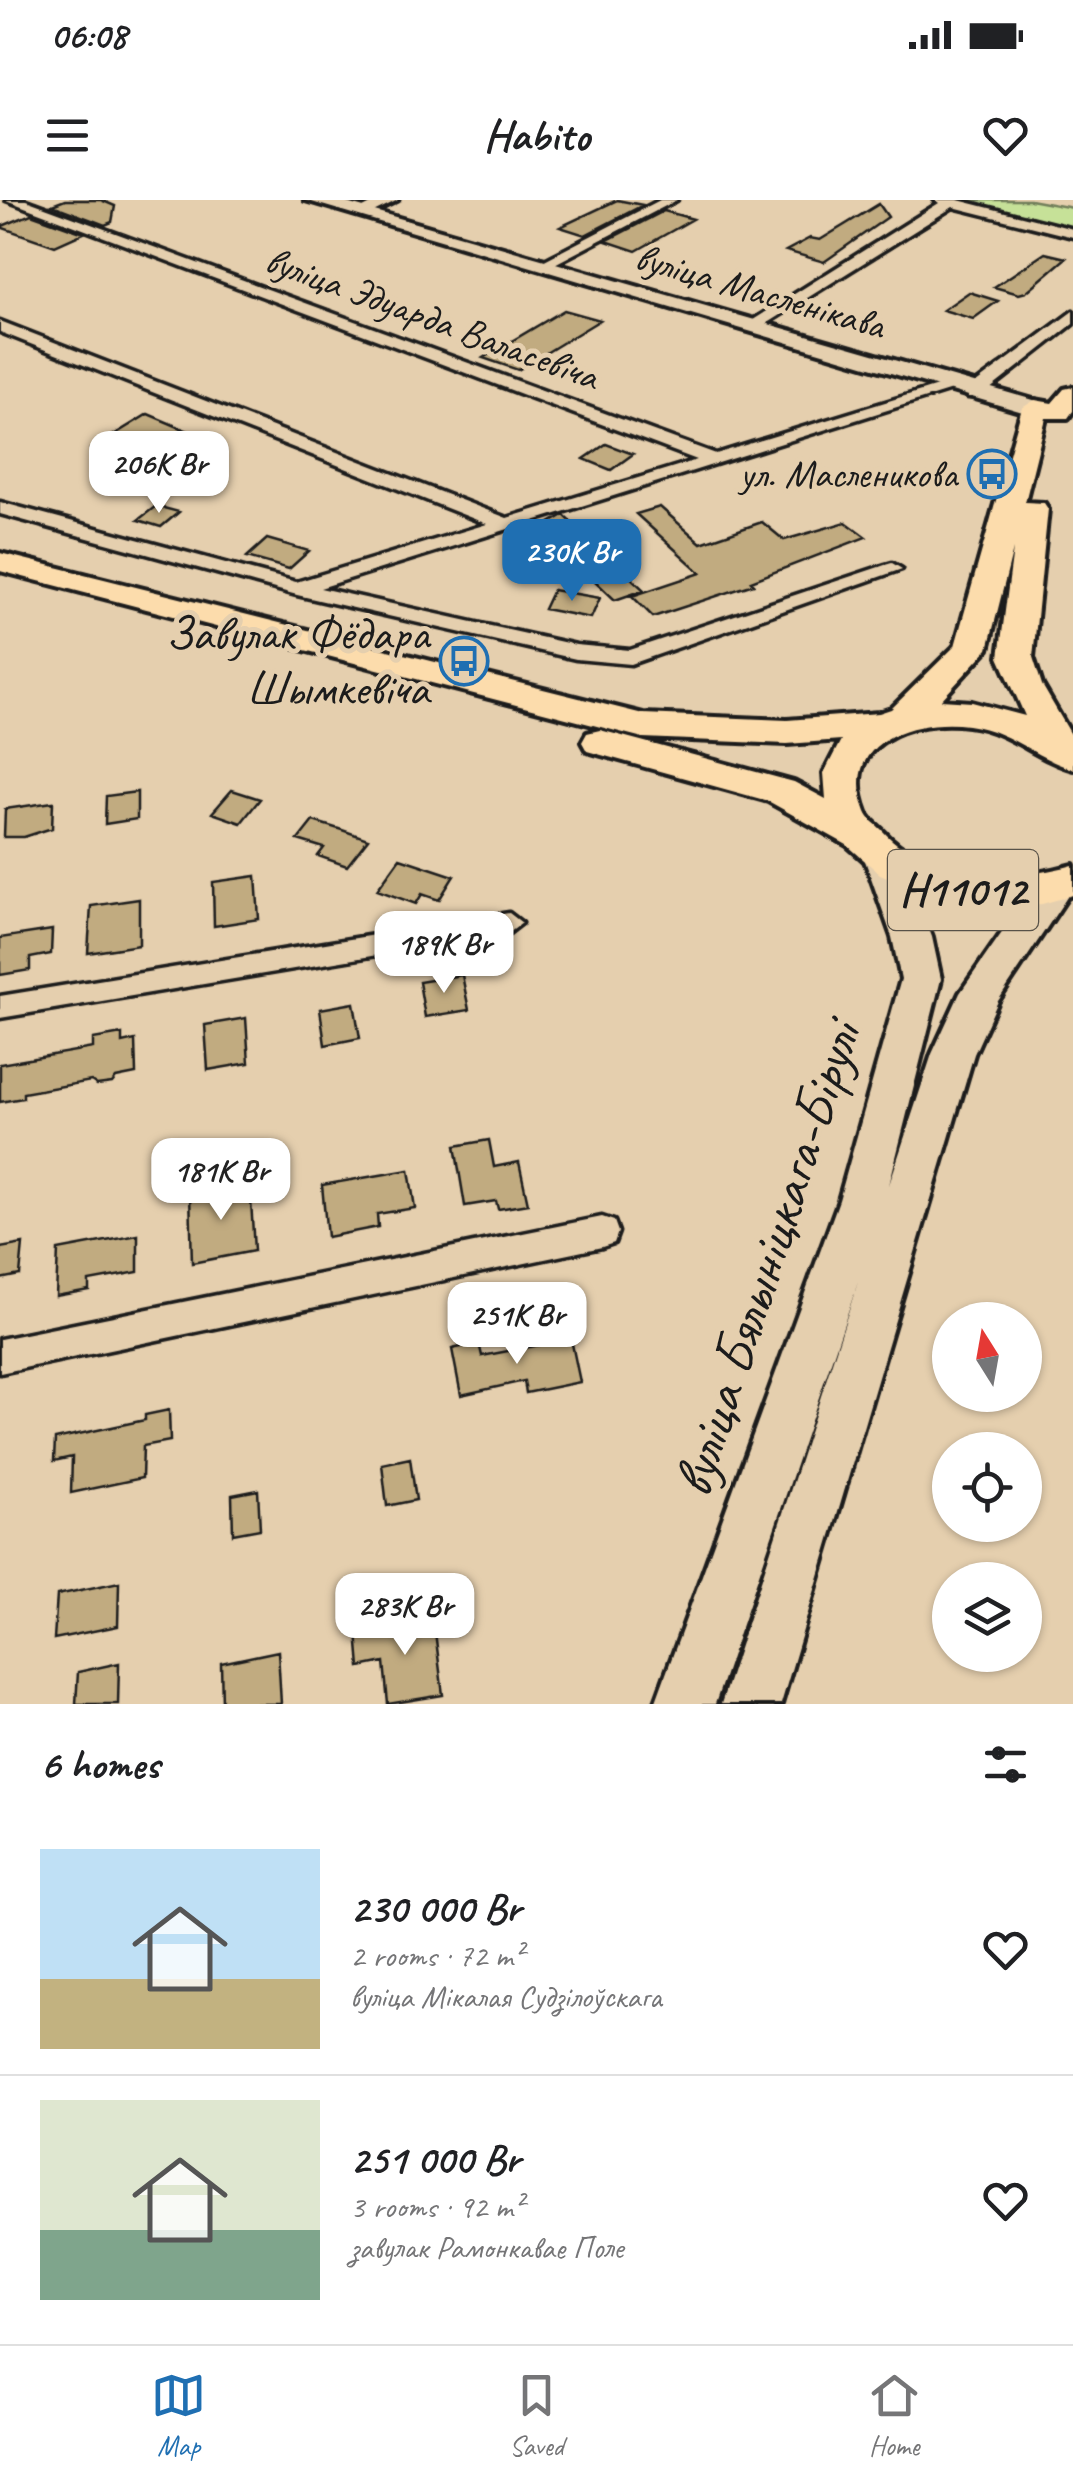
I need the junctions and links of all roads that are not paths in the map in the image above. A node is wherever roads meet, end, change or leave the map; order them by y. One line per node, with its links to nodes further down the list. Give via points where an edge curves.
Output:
1 (13, 200): 14 (street, вуліца Эдуарда Валасевіча)
2 (315, 200): 6 (main road, вуліца Масленікава)
3 (390, 200): 6 (street)
4 (670, 200): 8 (street)
5 (946, 201): 7 (street); 11 (street)
6 (360, 213): 8 (main road, вуліца Масленікава)
7 (1073, 234)
8 (540, 266): 11 (main road, вуліца Масленікава)
9 (1073, 316): 12 (street)
10 (0, 326): 16 (street)
11 (750, 327): 12 (main road, вуліца Масленікава)
12 (963, 390): 13 (main road); 14 (street)
13 (1056, 405): 21 (main road, Н11012, via 970,649); 22 (main road, via 1029,529 1016,656 1025,685)
14 (715, 460): 16 (street)
15 (0, 508): 19 (street)
16 (507, 525): 19 (street)
17 (0, 562): 21 (main road, via 643,726 787,732)
18 (892, 568): 19 (street, via 630,657 576,652)
19 (297, 589)
20 (0, 590): 23 (main road, via 730,774 781,792)
21 (895, 721): 22 (main road, via 941,712 982,716 1023,728); 23 (main road, Н11012, via 851,752 842,779 847,809)
22 (1066, 752)
23 (874, 845): 24 (main road, Н11012, via 919,876 964,890 1012,895); 29 (main road, вуліца Бялыніцкага-Бірулі / Н11012, via 912,936 921,978 862,1200)
24 (1068, 882): 30 (main road, Н11012, via 981,993 953,1054)
25 (509, 924): 26 (street)
26 (0, 1007)
27 (602, 1232): 28 (street)
28 (0, 1356)
29 (685, 1704)
30 (751, 1704)

